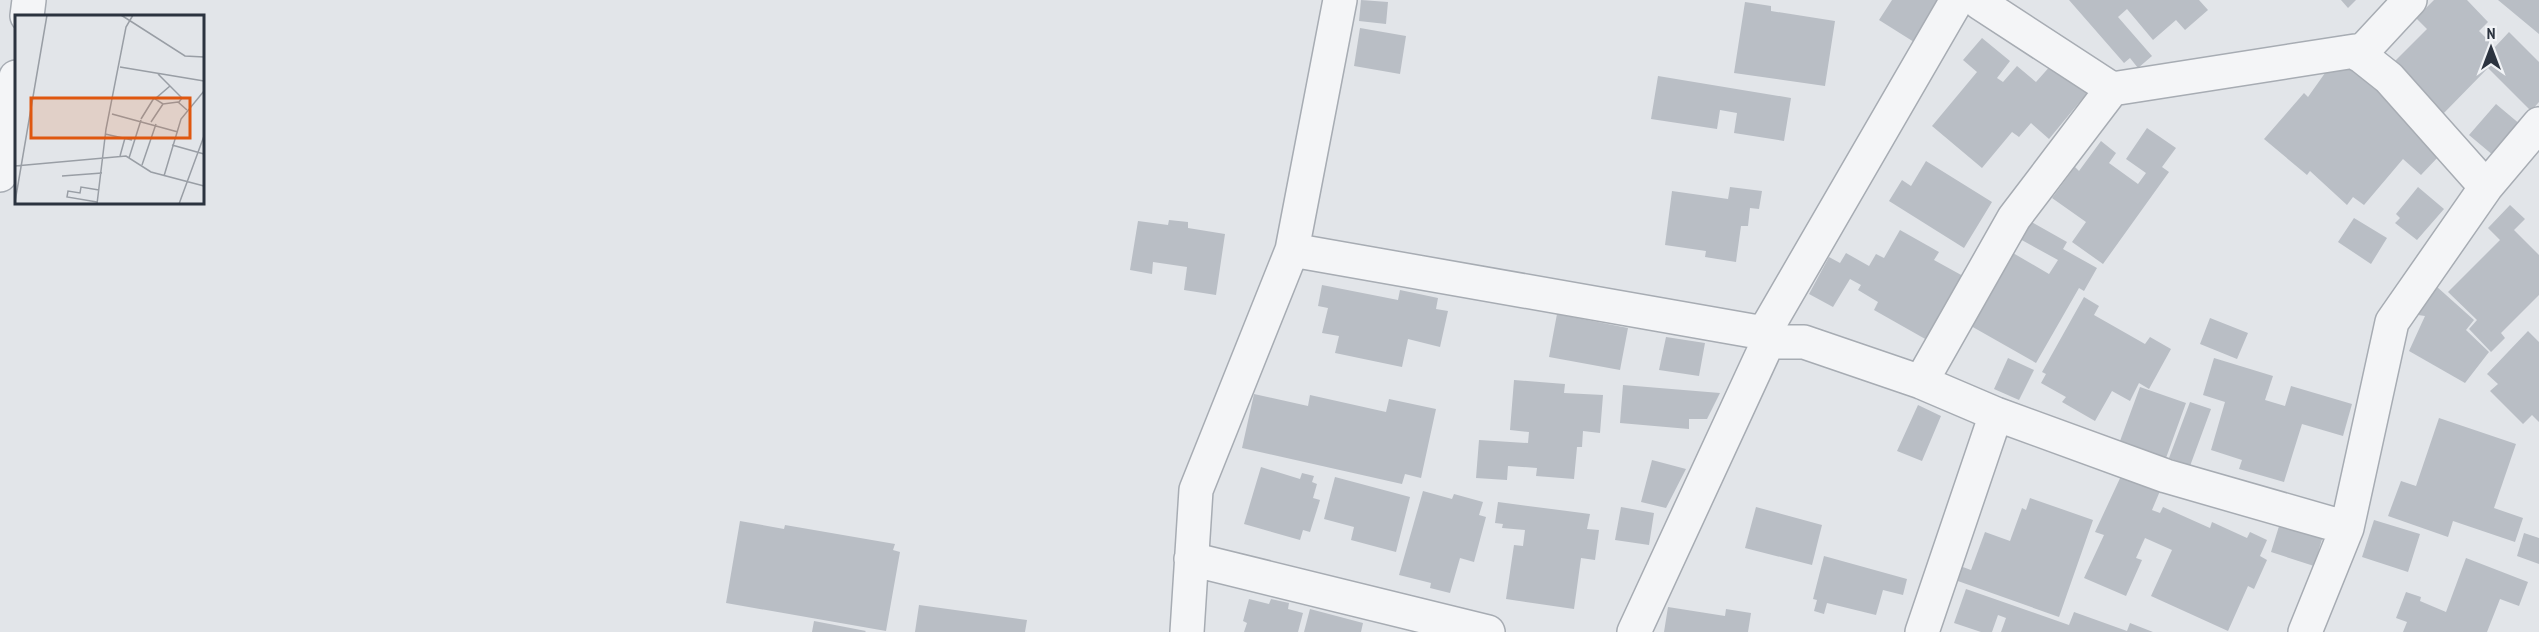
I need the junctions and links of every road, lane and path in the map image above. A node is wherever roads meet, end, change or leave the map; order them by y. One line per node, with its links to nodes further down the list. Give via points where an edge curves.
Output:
1 (29, 0): 5 (street)
2 (1340, 0): 12 (street)
3 (2410, 0): 6 (street)
4 (1969, 1): 8 (street); 13 (street)
5 (27, 15)
6 (2359, 55): 8 (street, via 2355,51); 11 (street, via 2390,78)
7 (15, 83): 10 (street)
8 (2112, 89): 14 (street, via 2014,218)
9 (2539, 124): 11 (street)
10 (0, 176)
11 (2486, 188): 16 (street, via 2392,322)
12 (1292, 250): 13 (street); 17 (street, via 1196,490)
13 (1766, 337): 14 (street, via 1804,342); 20 (street)
14 (1921, 382): 15 (street)
15 (1996, 414): 16 (street, via 2166,476); 21 (street)
16 (2347, 528): 22 (street)
17 (1191, 559): 18 (street); 19 (street)
18 (1187, 632)
19 (1488, 632)
20 (1634, 632)
21 (1922, 632)
22 (2305, 632)

